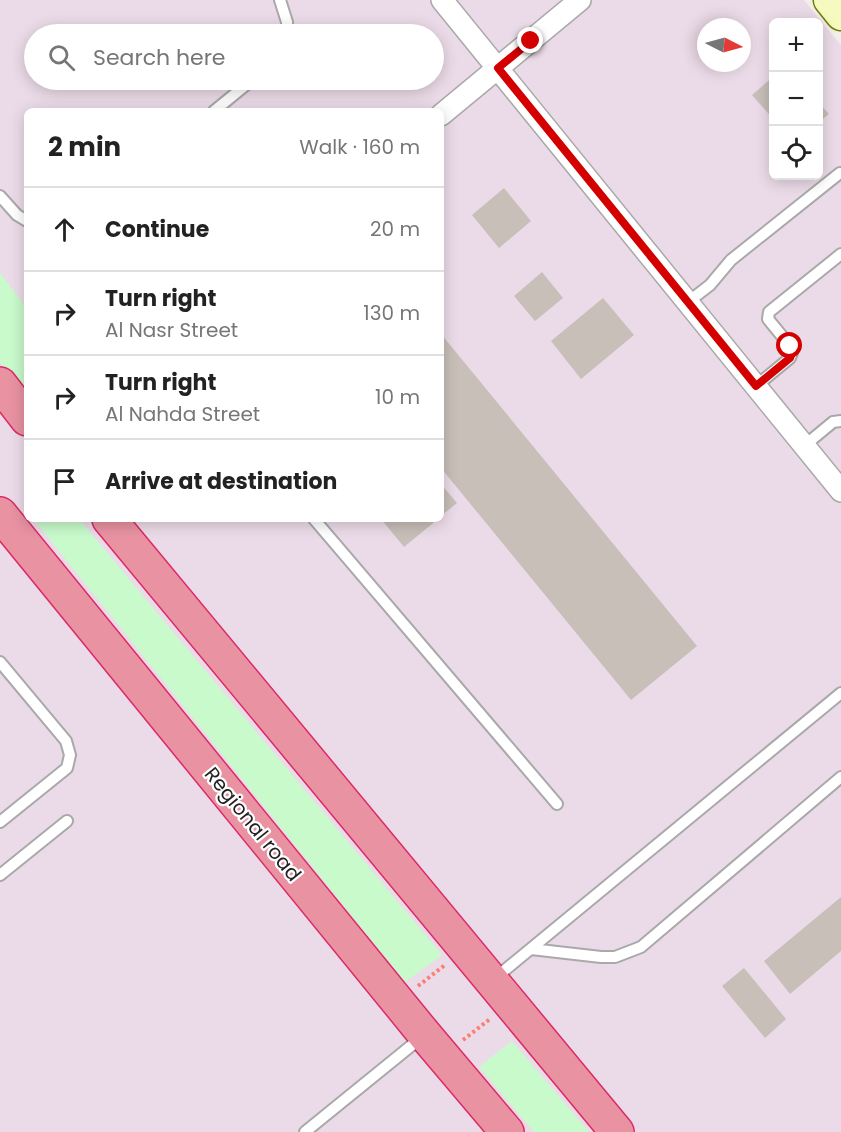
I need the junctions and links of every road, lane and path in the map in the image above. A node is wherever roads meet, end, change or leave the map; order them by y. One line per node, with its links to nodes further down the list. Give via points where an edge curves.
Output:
1 (280, 0): 6 (lane)
2 (442, 0): 7 (street)
3 (580, 0): 7 (street)
4 (829, 0): 5 (street)
5 (841, 15)
6 (287, 24)
7 (498, 68): 10 (street); 15 (street)
8 (240, 90): 9 (lane)
9 (218, 108)
10 (444, 113)
11 (840, 173): 15 (lane, via 731,260)
12 (0, 196): 13 (lane)
13 (24, 219)
14 (841, 254): 17 (lane, via 769,312 768,319 792,353)
15 (688, 303): 17 (street)
16 (0, 384): 18 (highway)
17 (756, 386): 20 (street)
18 (24, 415)
19 (841, 421): 20 (lane, via 833,422)
20 (804, 446): 21 (street)
21 (841, 491)
22 (111, 522): 32 (highway)
23 (317, 522): 28 (lane)
24 (4, 525): 35 (highway, Regional road)
25 (0, 662): 30 (lane, via 66,741 70,755 67,768)
26 (841, 693): 33 (lane)
27 (841, 777): 33 (lane, via 641,947 615,957)
28 (556, 804)
29 (67, 821): 31 (lane)
30 (0, 822)
31 (0, 875)
32 (465, 949): 34 (highway); 35 (path)
33 (531, 949): 34 (lane)
34 (500, 993): 36 (path); 39 (highway)
35 (397, 1002): 36 (highway, Regional road)
36 (434, 1046): 37 (lane); 38 (highway, Regional road)
37 (305, 1132)
38 (507, 1132)
39 (616, 1132)

